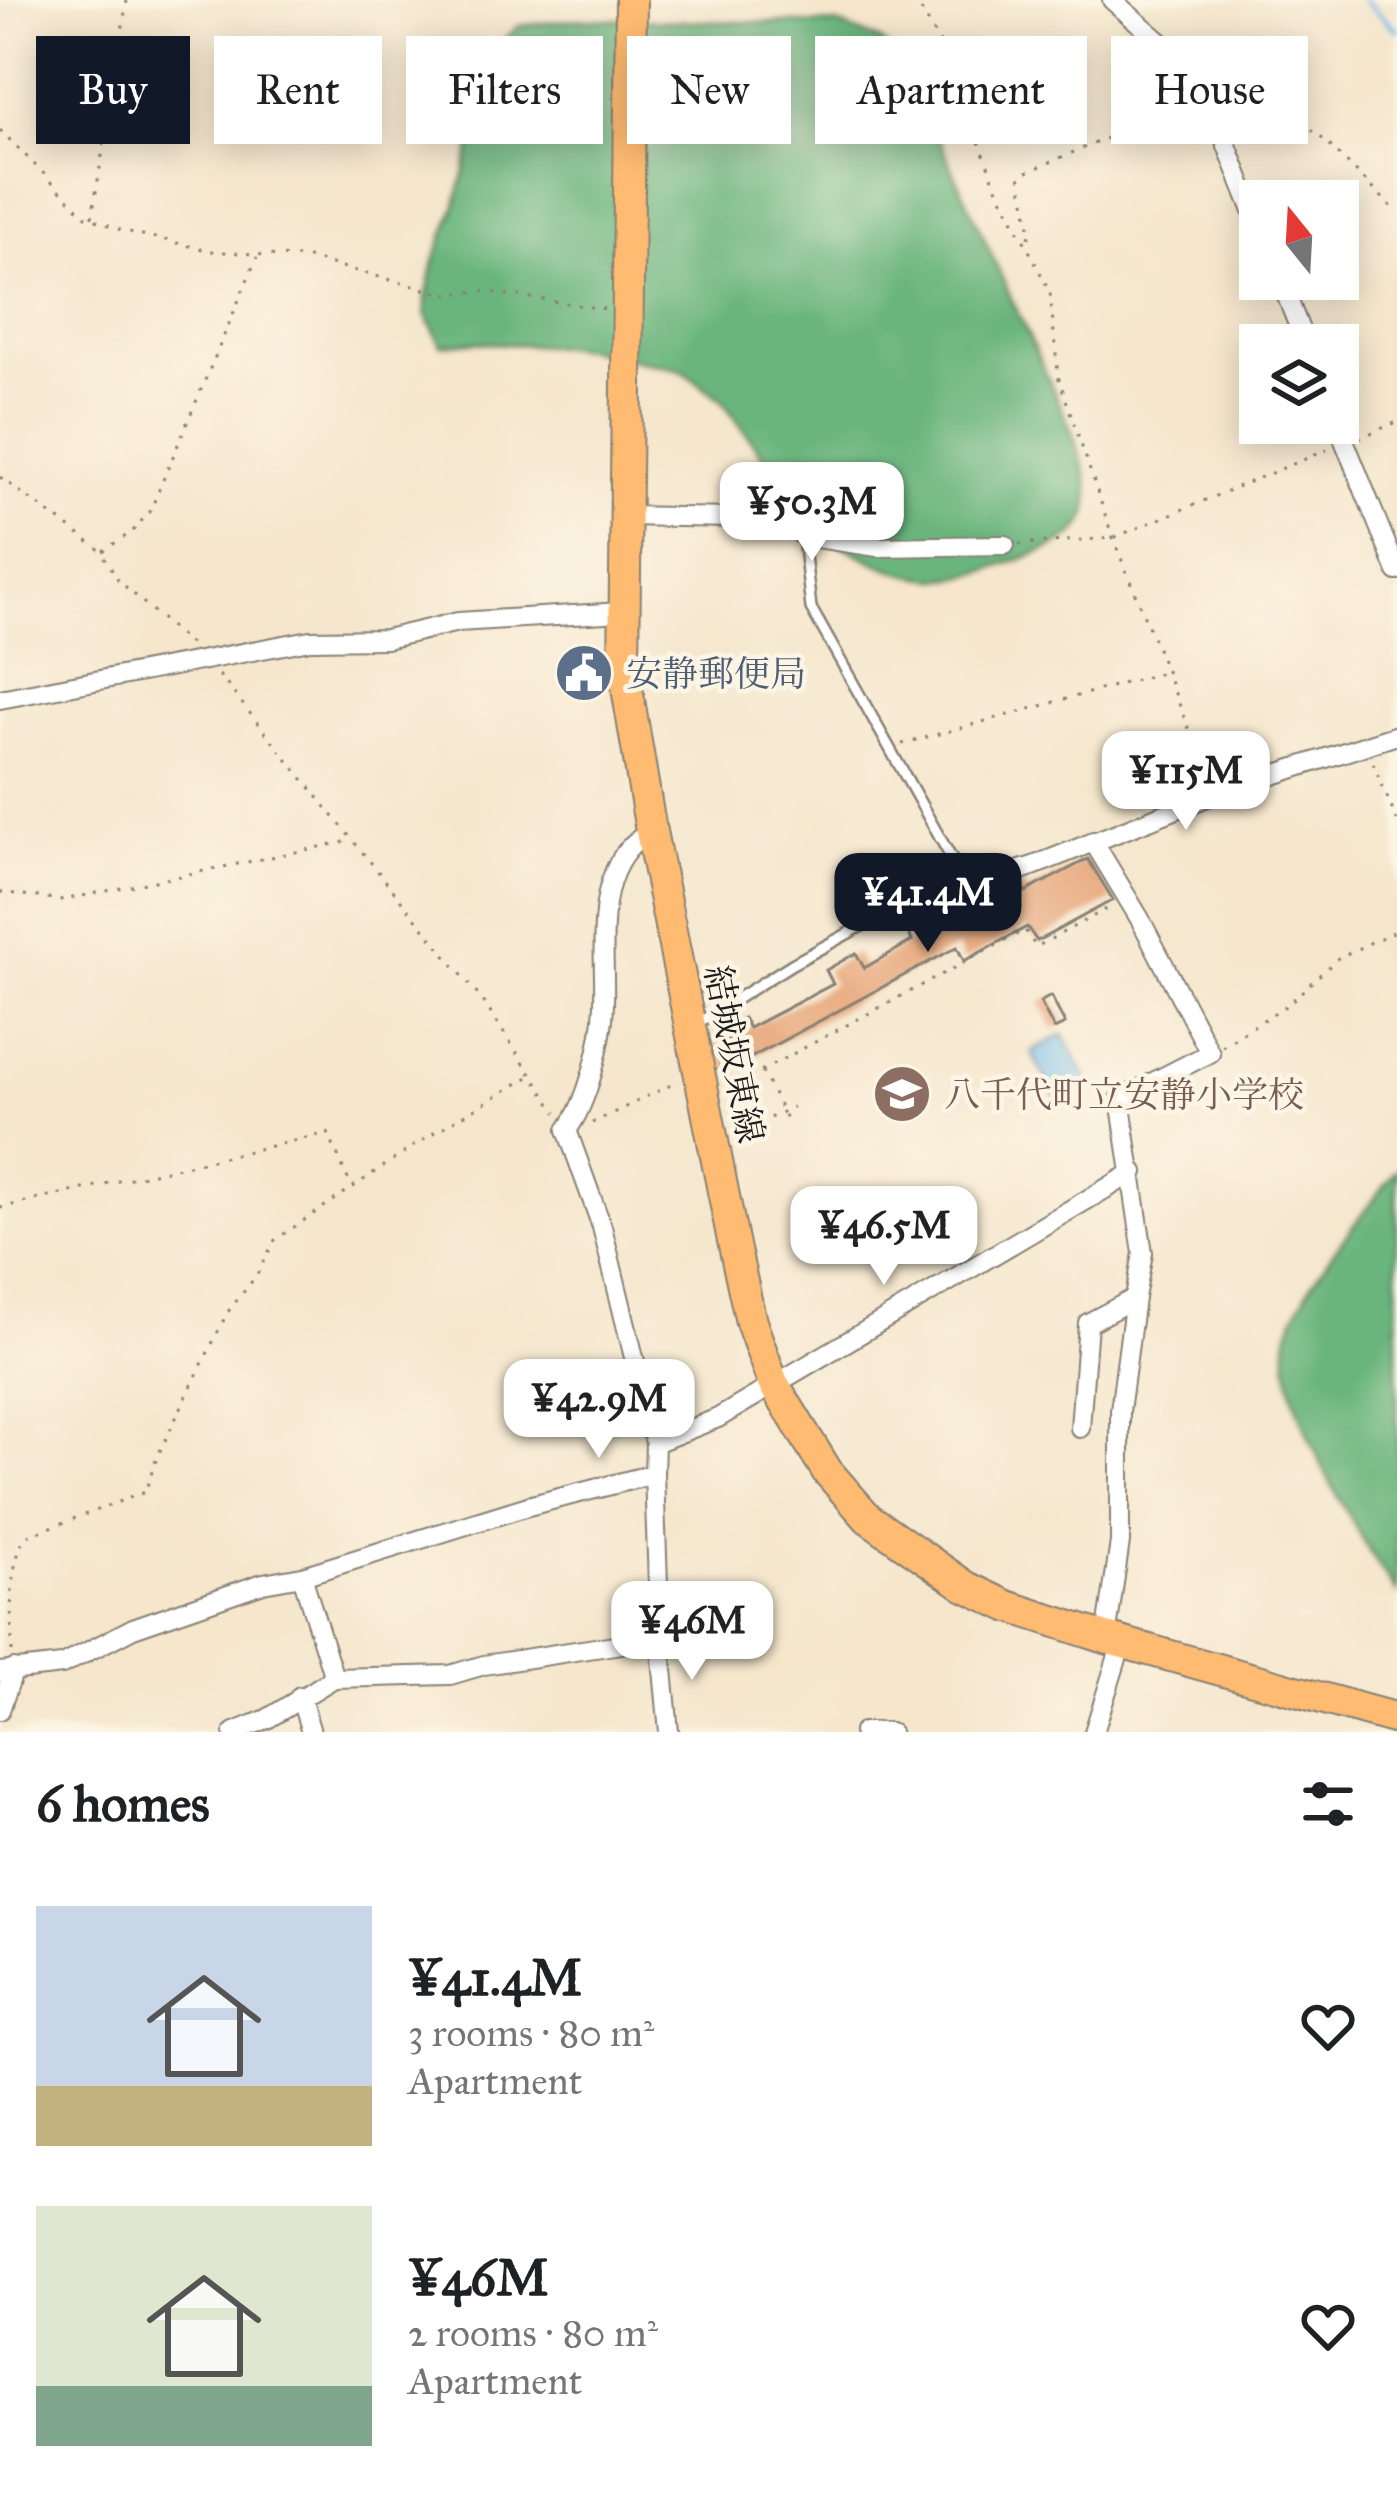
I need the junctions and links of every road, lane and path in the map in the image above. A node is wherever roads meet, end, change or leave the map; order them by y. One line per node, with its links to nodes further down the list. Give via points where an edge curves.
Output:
1 (127, 0): 12 (path)
2 (631, 0): 15 (main road, 結城坂東線)
3 (915, 0): 13 (path)
4 (1112, 0): 5 (street)
5 (1154, 36)
6 (1308, 127): 11 (path)
7 (0, 130): 12 (path)
8 (1111, 136): 13 (path, via 1020,175)
9 (1226, 144): 10 (street)
10 (1240, 180)
11 (1397, 212)
12 (92, 219): 14 (path, via 211,251)
13 (1028, 241): 23 (path, via 1052,299 1058,376)
14 (258, 254): 15 (path, via 308,258 444,294 484,291); 25 (path, via 150,512)
15 (626, 313): 21 (main road, 結城坂東線)
16 (1397, 422): 17 (path)
17 (1359, 437)
18 (1343, 444): 23 (path)
19 (1345, 444): 26 (street)
20 (0, 476): 25 (path)
21 (624, 516): 22 (street, via 789,519); 27 (main road, 結城坂東線)
22 (803, 536): 24 (street, via 878,547); 33 (lane, via 811,608)
23 (1113, 538): 24 (path); 29 (path)
24 (1005, 545)
25 (101, 552): 28 (path, via 119,581)
26 (1397, 571)
27 (622, 612): 28 (street, via 458,622 386,639 310,640); 36 (main road, 結城坂東線)
28 (205, 657): 30 (street); 37 (path)
29 (1166, 671): 33 (path); 34 (path)
30 (0, 699)
31 (1397, 735): 32 (street)
32 (1366, 745): 34 (street); 35 (path)
33 (889, 748): 39 (lane)
34 (1215, 794): 38 (street)
35 (1397, 821)
36 (651, 831): 43 (main road, 結城坂東線); 53 (street, via 622,854 613,873 601,1026 581,1111)
37 (351, 841): 40 (path, via 63,900); 47 (path)
38 (1093, 841): 39 (street); 44 (street)
39 (962, 889): 43 (lane, via 871,921)
40 (0, 892)
41 (1113, 906): 46 (path, via 1036,947 1025,930)
42 (1397, 930): 44 (path, via 1338,958 1287,1005)
43 (691, 1028): 45 (main road, 結城坂東線)
44 (1210, 1053): 54 (street, via 1120,1099)
45 (700, 1071): 53 (path); 58 (main road, 結城坂東線, via 745,1298)
46 (761, 1071): 48 (path); 50 (path)
47 (534, 1074): 53 (path); 55 (path)
48 (740, 1082)
49 (793, 1107): 50 (path)
50 (782, 1112): 51 (path); 52 (path)
51 (788, 1124)
52 (748, 1128)
53 (568, 1132): 60 (street, via 602,1227)
54 (1134, 1172): 57 (street, via 1143,1253); 58 (street)
55 (351, 1187): 56 (path, via 328,1133); 65 (path, via 275,1240 227,1313 145,1492 25,1537 13,1581)
56 (0, 1208)
57 (1135, 1298): 59 (street, via 1088,1323); 64 (street, via 1120,1412)
58 (773, 1383): 60 (street, via 718,1418); 64 (main road, 結城坂東線, via 826,1471 894,1539 1007,1606)
59 (1080, 1428)
60 (655, 1443): 61 (street)
61 (654, 1474): 62 (street); 63 (street)
62 (302, 1576): 65 (street, via 133,1628 62,1665); 66 (street)
63 (660, 1638): 66 (street, via 450,1675); 72 (street)
64 (1114, 1641): 69 (main road, 結城坂東線); 75 (street)
65 (7, 1671): 68 (street)
66 (334, 1678): 67 (street)
67 (300, 1696): 70 (street); 71 (street)
68 (0, 1710)
69 (1397, 1719)
70 (235, 1732)
71 (311, 1732)
72 (669, 1732)
73 (863, 1732): 74 (street)
74 (890, 1732)
75 (1094, 1732)

